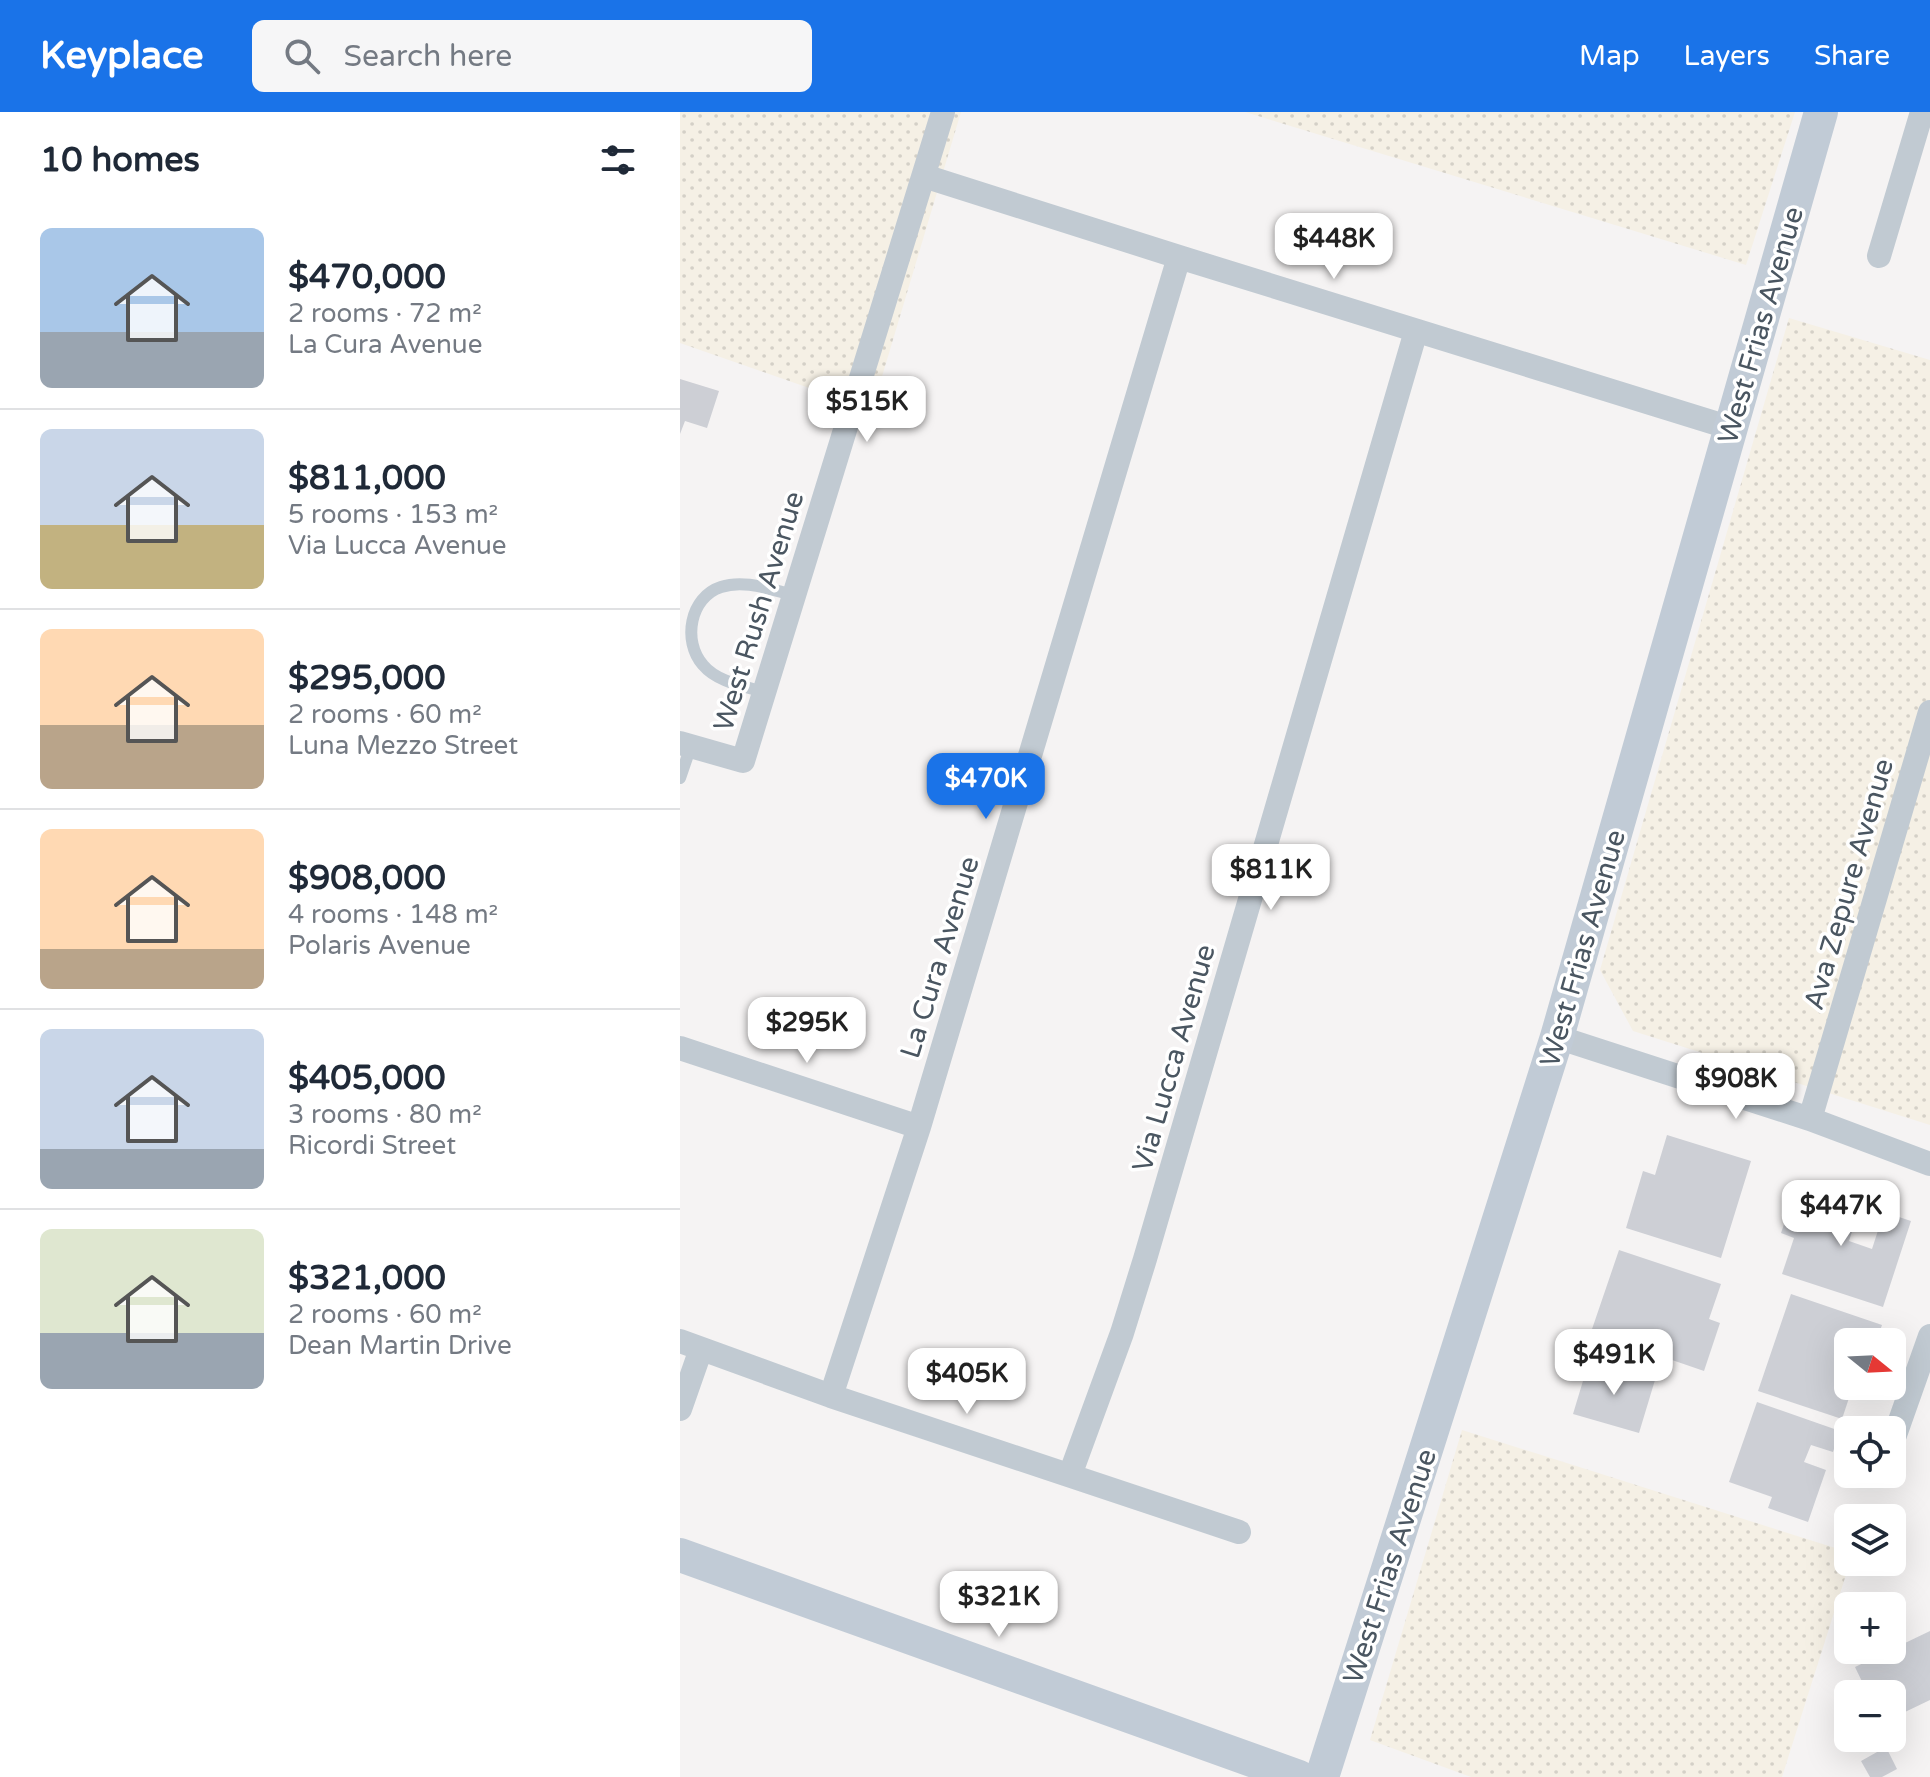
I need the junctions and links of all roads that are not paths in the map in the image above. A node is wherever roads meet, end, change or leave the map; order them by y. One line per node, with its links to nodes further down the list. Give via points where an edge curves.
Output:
1 (943, 112): 5 (street, West Rush Avenue)
2 (1821, 112): 9 (street, West Frias Avenue)
3 (1922, 112): 4 (street)
4 (1921, 150): 6 (street)
5 (924, 176): 7 (street); 10 (street, West Rush Avenue)
6 (1879, 256)
7 (1179, 257): 8 (street); 18 (street, La Cura Avenue)
8 (1416, 331): 9 (street); 25 (street, Via Lucca Avenue, via 1145,1259)
9 (1731, 428): 15 (street, West Frias Avenue)
10 (794, 595): 11 (street, West Rush Avenue); 11 (lane, via 744,584 720,587 693,614 690,633 701,663 723,679)
11 (764, 692): 13 (street, West Rush Avenue, via 743,761)
12 (1930, 712): 17 (street, Ava Zepure Avenue)
13 (686, 745): 14 (lane)
14 (680, 778)
15 (1557, 1037): 17 (street); 29 (street, West Frias Avenue)
16 (680, 1048): 18 (street)
17 (1810, 1119): 19 (street)
18 (919, 1127): 22 (street, La Cura Avenue)
19 (1930, 1164)
20 (1930, 1336): 24 (street)
21 (690, 1345): 22 (street); 23 (street)
22 (831, 1396): 25 (street)
23 (680, 1409)
24 (1902, 1416)
25 (1070, 1475): 26 (street)
26 (1239, 1532)
27 (680, 1555): 28 (street)
28 (1299, 1777)
29 (1322, 1777)

